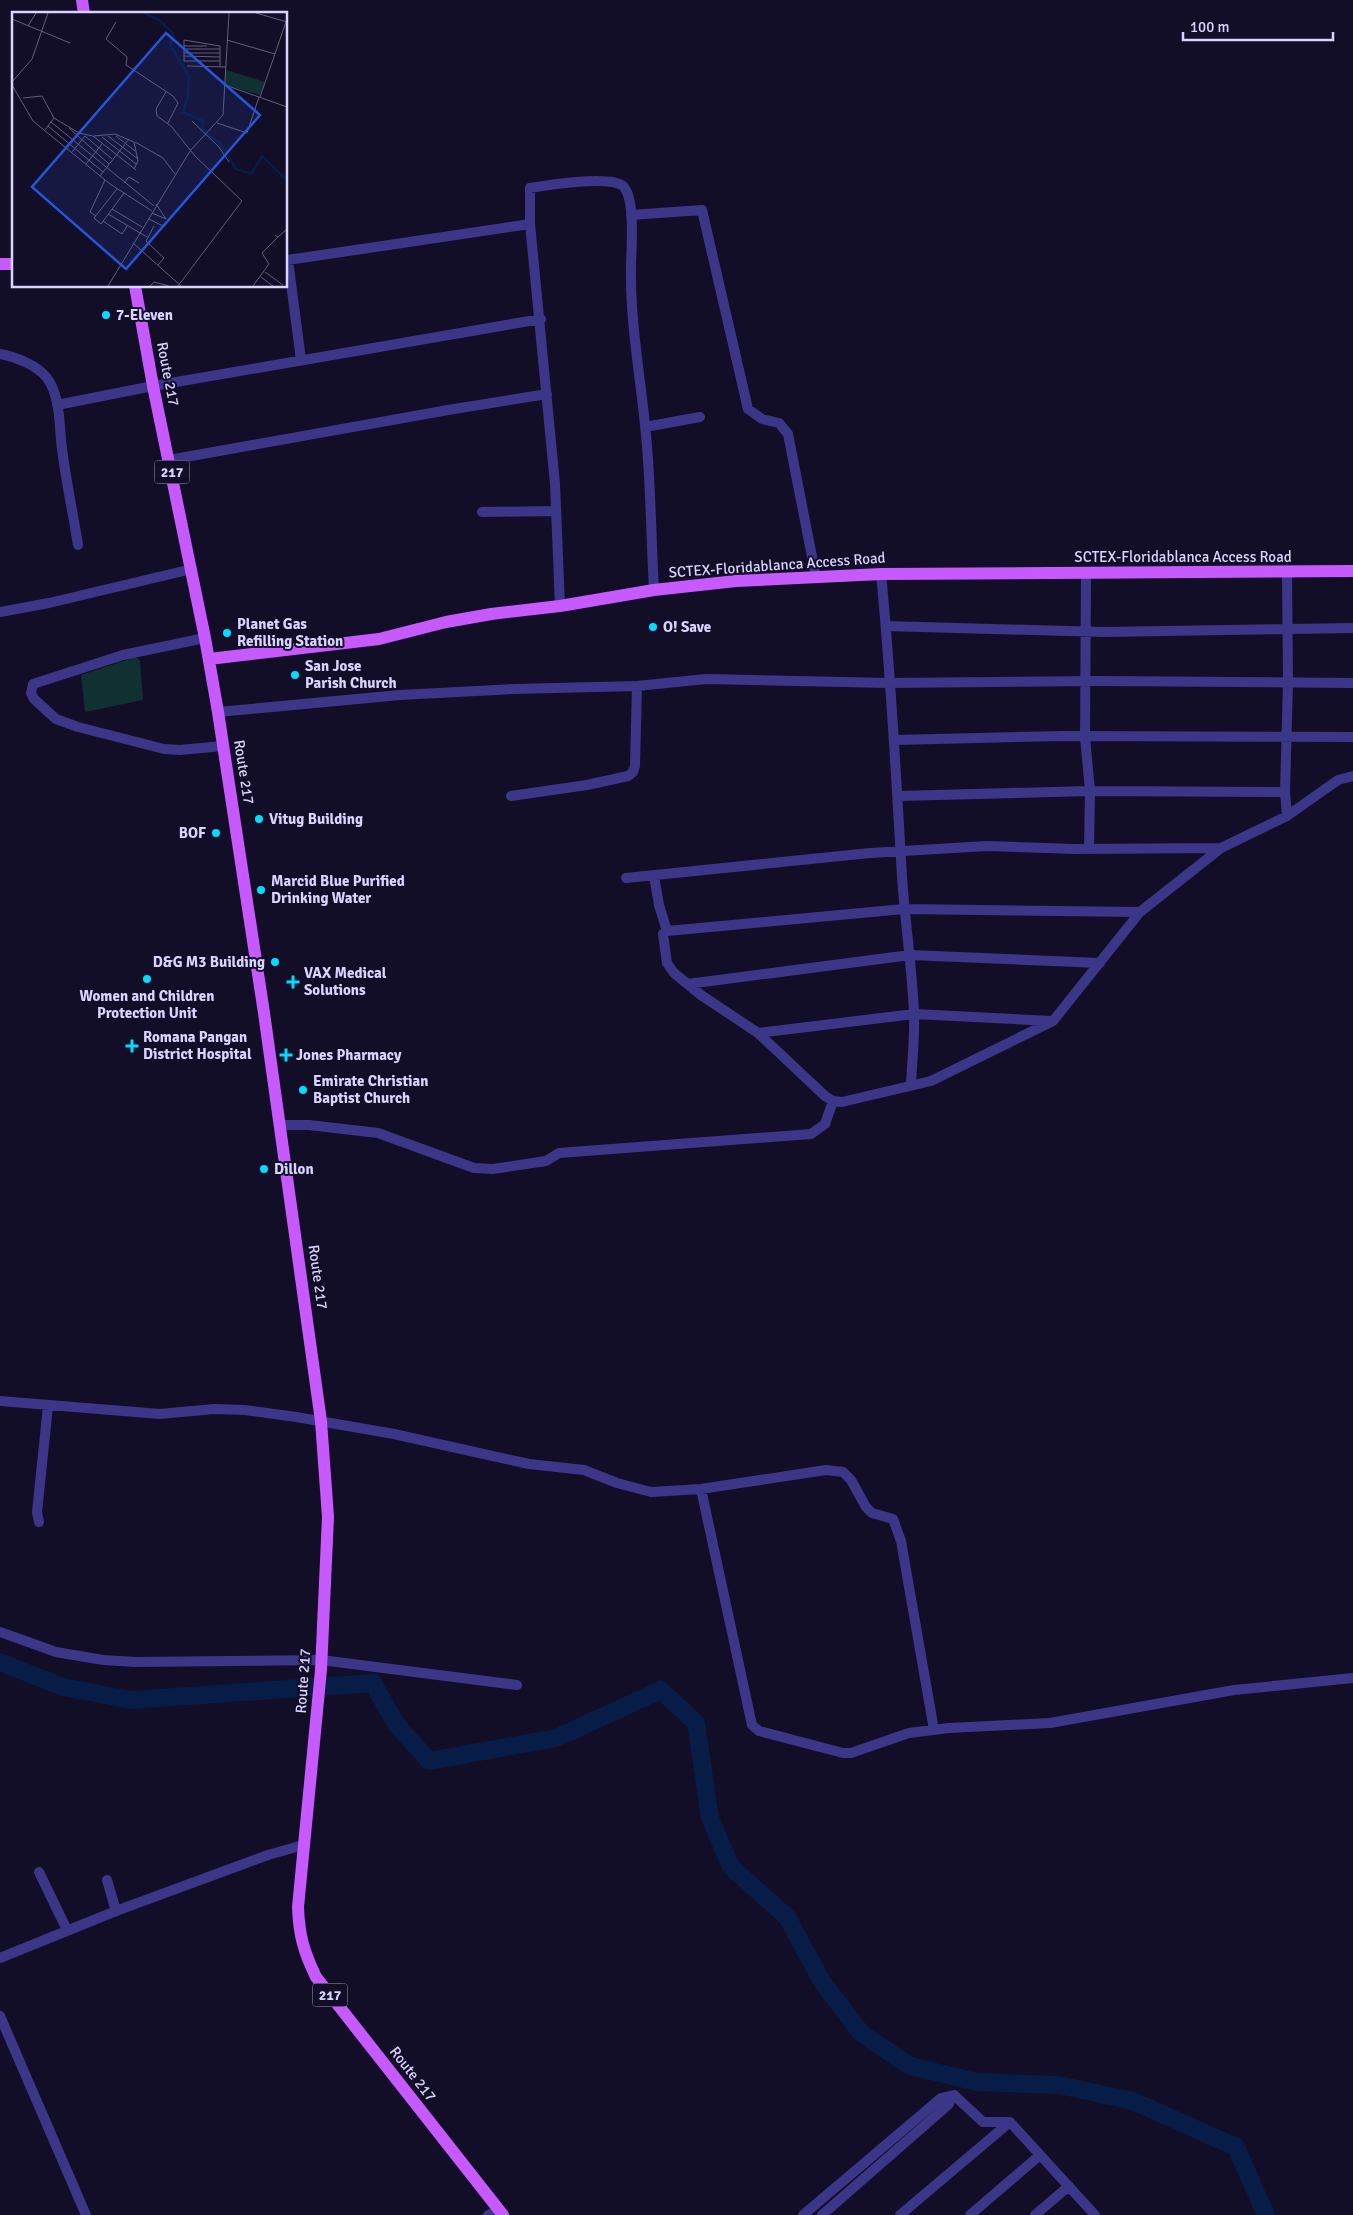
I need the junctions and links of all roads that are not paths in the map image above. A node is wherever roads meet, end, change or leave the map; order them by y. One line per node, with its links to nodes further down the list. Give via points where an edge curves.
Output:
1 (631, 215): 2 (street, via 628,192 623,186 615,182 581,181 530,188); 11 (street, via 631,294); 21 (street, via 702,210 748,409 762,419 779,423 788,434)
2 (530, 224): 4 (street); 6 (street, via 288,260)
3 (138, 288): 7 (main road, Route 217 / 217)
4 (541, 320): 6 (street); 8 (street)
5 (0, 354): 9 (street, via 12,356 42,373 53,388)
6 (301, 360): 7 (street)
7 (153, 386): 9 (street); 12 (main road, Route 217 / 217)
8 (547, 394): 12 (street); 13 (street)
9 (57, 405): 15 (street)
10 (700, 417): 11 (street)
11 (645, 427): 22 (street)
12 (169, 460): 16 (main road, Route 217 / 217)
13 (556, 511): 14 (street); 23 (street)
14 (482, 512)
15 (78, 545)
16 (192, 568): 24 (street); 29 (main road, Route 217 / 217)
17 (1353, 571): 18 (main road, SCTEX-Floridablanca Access Road)
18 (1287, 572): 19 (main road, SCTEX-Floridablanca Access Road); 26 (street)
19 (1086, 573): 20 (main road, SCTEX-Floridablanca Access Road); 28 (street)
20 (881, 574): 21 (main road, SCTEX-Floridablanca Access Road); 25 (street)
21 (816, 577): 22 (main road, SCTEX-Floridablanca Access Road)
22 (654, 590): 23 (main road, SCTEX-Floridablanca Access Road)
23 (560, 606): 30 (main road, SCTEX-Floridablanca Access Road, via 455,620 379,639)
24 (0, 612)
25 (886, 626): 28 (street); 32 (street)
26 (1287, 628): 27 (street); 28 (street); 33 (street)
27 (1353, 628)
28 (1086, 632): 31 (street)
29 (205, 638): 30 (main road, Route 217 / 217); 41 (street, via 114,658 33,684 31,693 56,718 78,727 164,749)
30 (209, 658): 36 (main road, Route 217 / 217)
31 (1086, 681): 32 (street); 33 (street); 37 (street)
32 (889, 683): 35 (street, via 706,679); 40 (street)
33 (1288, 683): 34 (street); 38 (street)
34 (1353, 683)
35 (637, 686): 36 (street, via 514,688 400,695); 45 (street, via 633,772 628,776)
36 (218, 712): 41 (main road, Route 217 / 217)
37 (1085, 737): 38 (street); 40 (street); 43 (street)
38 (1287, 737): 39 (street); 44 (street)
39 (1353, 737)
40 (895, 740): 46 (street)
41 (223, 746): 64 (main road, Route 217 / 217)
42 (1353, 776): 47 (street, via 1338,780)
43 (1090, 791): 44 (street); 46 (street); 49 (street)
44 (1285, 792): 47 (street)
45 (511, 796)
46 (898, 796): 50 (street)
47 (1287, 816): 48 (street)
48 (1221, 848): 49 (street); 54 (street)
49 (1089, 849): 50 (street, via 987,846)
50 (901, 852): 51 (street); 53 (street)
51 (654, 876): 52 (street); 55 (street)
52 (626, 878)
53 (904, 909): 54 (street); 55 (street); 56 (street)
54 (1140, 912): 57 (street)
55 (667, 931): 58 (street, via 663,934 668,964)
56 (910, 955): 57 (street); 58 (street); 59 (street)
57 (1100, 963): 60 (street)
58 (688, 984): 61 (street)
59 (914, 1014): 60 (street); 61 (street); 62 (street)
60 (1053, 1021): 62 (street, via 931,1081)
61 (758, 1033): 63 (street)
62 (911, 1085): 63 (street, via 842,1102)
63 (833, 1101): 64 (street, via 825,1124 811,1134 559,1152 546,1161 492,1169 474,1168 378,1132)
64 (280, 1125): 67 (main road, Route 217 / 217)
65 (0, 1401): 66 (street)
66 (48, 1406): 67 (street, via 160,1414 245,1410); 69 (street, via 37,1512)
67 (321, 1421): 68 (street, via 529,1464 584,1470 651,1492); 71 (main road, Route 217 / 217, via 328,1517)
68 (701, 1489): 74 (street, via 826,1470 843,1472 866,1508 893,1519 901,1541); 74 (street, via 752,1725 843,1753 909,1733)
69 (39, 1522)
70 (0, 1632): 71 (street, via 56,1652 103,1660)
71 (321, 1665): 73 (street); 75 (main road, Route 217 / 217)
72 (1353, 1678): 74 (street, via 1234,1690 1050,1723)
73 (517, 1685)
74 (934, 1730)
75 (304, 1845): 78 (street, via 268,1854); 88 (main road, Route 217 / 217, via 299,1935 316,1977)
76 (39, 1872): 79 (street)
77 (107, 1880): 78 (street)
78 (116, 1911): 79 (street)
79 (67, 1930): 80 (street)
80 (0, 1958)
81 (0, 2016): 89 (street)
82 (954, 2095): 83 (street, via 983,2122); 86 (street, via 941,2098); 87 (street, via 948,2105)
83 (1010, 2122): 84 (street); 93 (street)
84 (1040, 2155): 85 (street); 94 (street)
85 (1069, 2186): 95 (street); 96 (street)
86 (824, 2197): 87 (street); 90 (street)
87 (832, 2207): 91 (street); 92 (street)
88 (497, 2213)
89 (86, 2215)
90 (803, 2215)
91 (822, 2215)
92 (839, 2215)
93 (900, 2215)
94 (970, 2215)
95 (1034, 2215)
96 (1094, 2215)

